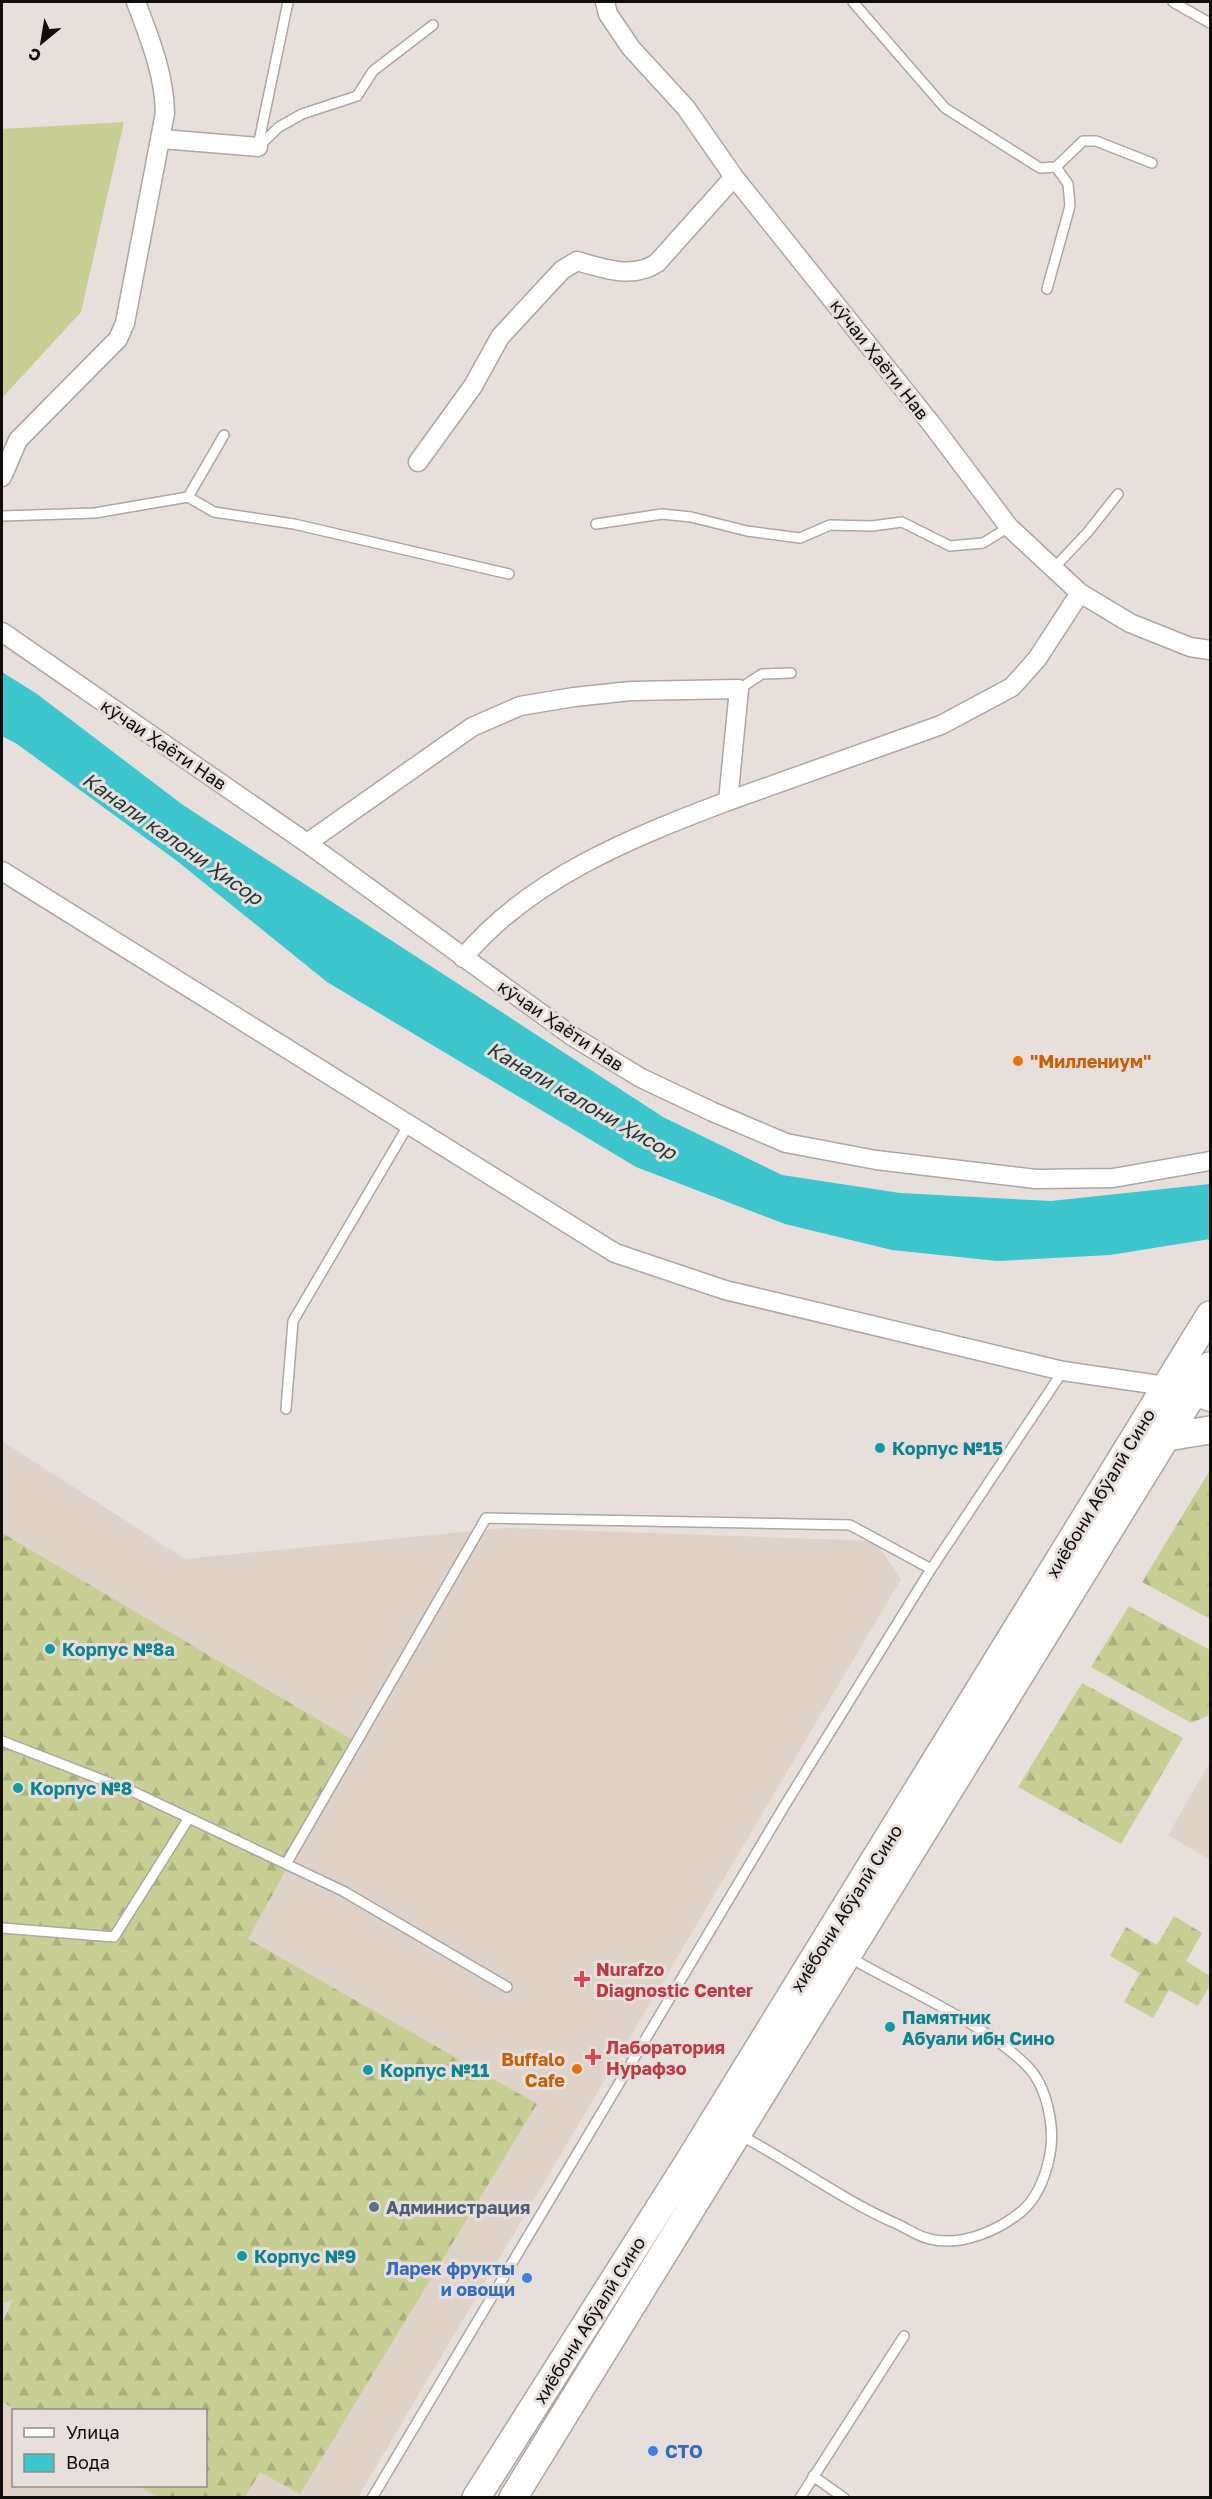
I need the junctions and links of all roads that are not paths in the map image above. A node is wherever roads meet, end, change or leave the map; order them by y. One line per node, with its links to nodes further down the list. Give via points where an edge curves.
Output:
1 (136, 2): 8 (street, via 164,87)
2 (288, 2): 9 (lane)
3 (605, 2): 12 (street, кӯчаи Ҳаёти Нав, via 608,14 631,48 686,108)
4 (853, 2): 11 (lane, via 945,108 1040,168)
5 (1173, 2): 6 (lane)
6 (1210, 23)
7 (433, 25): 9 (lane, via 373,71 357,96 302,114)
8 (162, 139): 9 (street); 16 (street, via 125,323 118,339 18,440)
9 (258, 147)
10 (1152, 163): 11 (lane, via 1096,141 1083,141)
11 (1056, 167): 13 (lane, via 1068,184 1070,206)
12 (734, 177): 15 (street, via 657,263 646,270 620,271 577,261 562,270 500,337 473,386); 21 (street, кӯчаи Ҳаёти Нав)
13 (1047, 289)
14 (224, 435): 18 (lane)
15 (418, 462)
16 (2, 477)
17 (1118, 494): 22 (lane)
18 (188, 497): 19 (lane, via 95,513); 23 (lane, via 214,512 294,524)
19 (2, 516)
20 (596, 524): 21 (lane, via 662,514 800,538 830,525 902,522 950,546 983,543)
21 (1009, 527): 22 (street, кӯчаи Ҳаёти Нав)
22 (1053, 569): 24 (street, кӯчаи Ҳаёти Нав)
23 (509, 574)
24 (1080, 593): 26 (street, кӯчаи Ҳаёти Нав, via 1130,623 1190,647); 29 (street, via 1037,659 1012,687 941,725)
25 (2, 632): 30 (street, кӯчаи Ҳаёти Нав)
26 (1210, 650)
27 (791, 673): 28 (lane, via 762,674)
28 (739, 689): 29 (street); 30 (street, via 631,691 520,706 472,727)
29 (728, 801): 32 (street, via 594,859 525,899 500,918)
30 (307, 843): 32 (street, кӯчаи Ҳаёти Нав)
31 (2, 870): 33 (street)
32 (463, 958): 34 (street, кӯчаи Ҳаёти Нав, via 572,1036 641,1078 786,1143 876,1160 1036,1179 1113,1178)
33 (409, 1124): 37 (street, via 615,1253 725,1290); 40 (lane, via 293,1321)
34 (1210, 1161)
35 (1210, 1315): 38 (main road, хиёбони Абӯалӣ Сино)
36 (1210, 1366): 39 (main road, хиёбони Абӯалӣ Сино)
37 (1063, 1371): 38 (street); 43 (lane)
38 (1166, 1386): 39 (street); 54 (main road, хиёбони Абӯалӣ Сино, via 688,2163)
39 (1202, 1398): 42 (main road, хиёбони Абӯалӣ Сино)
40 (286, 1409)
41 (1210, 1430): 42 (main road)
42 (1167, 1437): 48 (main road, хиёбони Абӯалӣ Сино)
43 (931, 1569): 46 (lane, via 849,1525 486,1518); 53 (lane)
44 (2, 1741): 45 (lane)
45 (189, 1818): 46 (lane); 47 (lane, via 114,1937)
46 (286, 1864): 49 (lane, via 343,1891)
47 (2, 1928)
48 (847, 1956): 50 (main road, хиёбони Абӯалӣ Сино); 50 (lane, via 981,2031 1028,2067 1048,2104 1054,2142 1044,2179 1024,2209 992,2231 961,2240 931,2240 869,2212)
49 (507, 1987)
50 (738, 2134): 55 (main road, хиёбони Абӯалӣ Сино)
51 (904, 2336): 52 (lane)
52 (813, 2476): 56 (lane); 57 (lane)
53 (372, 2498)
54 (476, 2498)
55 (513, 2498)
56 (800, 2498)
57 (844, 2498)

